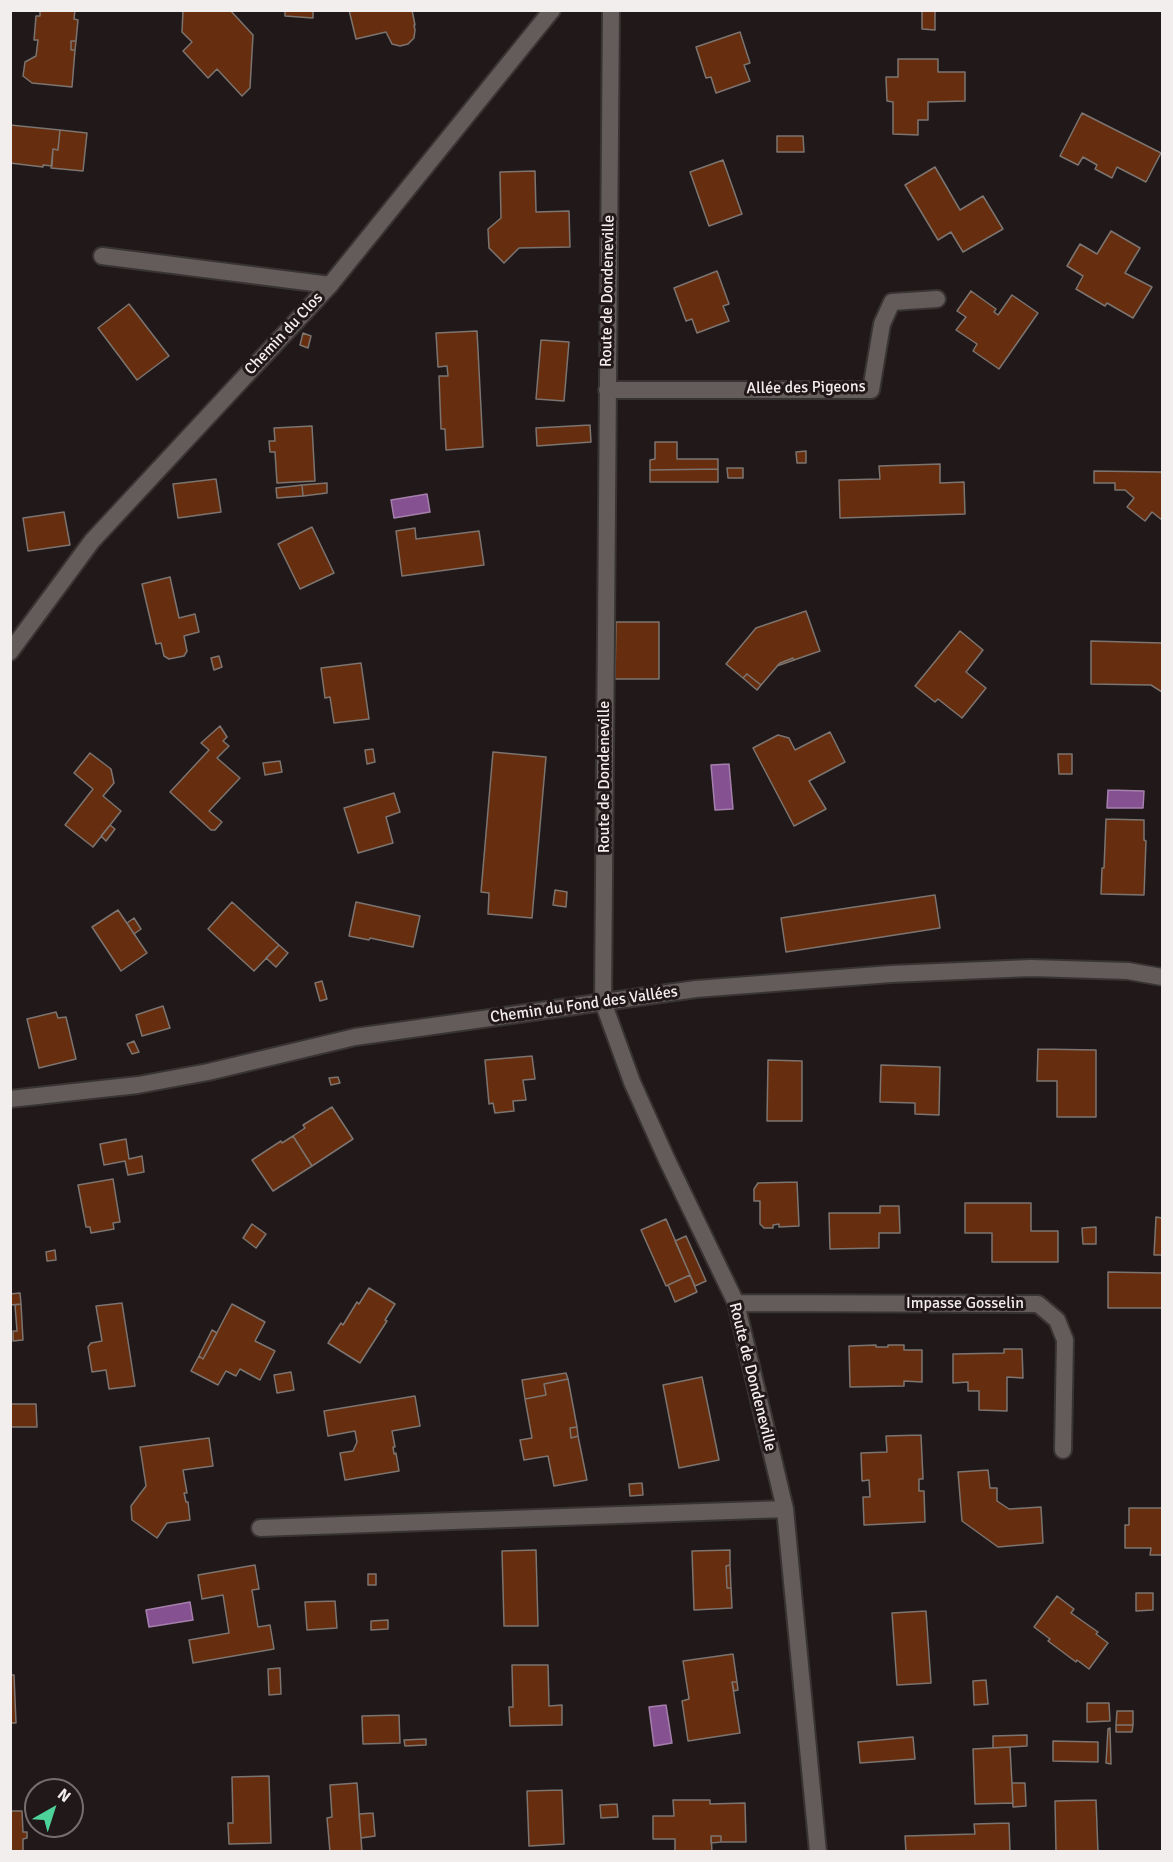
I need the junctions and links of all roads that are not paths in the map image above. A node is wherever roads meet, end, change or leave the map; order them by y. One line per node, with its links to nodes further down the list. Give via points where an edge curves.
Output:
1 (552, 10): 4 (street, Chemin du Clos)
2 (611, 10): 6 (street, Route de Dondeneville)
3 (102, 256): 4 (street)
4 (330, 285): 7 (street, Chemin du Clos, via 92,541)
5 (937, 299): 6 (street, Allée des Pigeons, via 892,302 882,324 871,390)
6 (607, 390): 9 (street, Route de Dondeneville)
7 (10, 652)
8 (1162, 977): 9 (street, Chemin du Fond des Vallées, via 1128,971 1031,968 891,974 696,989)
9 (603, 1002): 10 (street, Chemin du Fond des Vallées, via 356,1037 138,1085); 11 (street, Route de Dondeneville, via 632,1082)
10 (10, 1098)
11 (736, 1304): 12 (street, Impasse Gosselin, via 1038,1304 1057,1320 1065,1340); 13 (street, Route de Dondeneville)
12 (1064, 1450)
13 (785, 1509): 14 (street); 15 (street, Route de Dondeneville)
14 (261, 1528)
15 (818, 1851)

